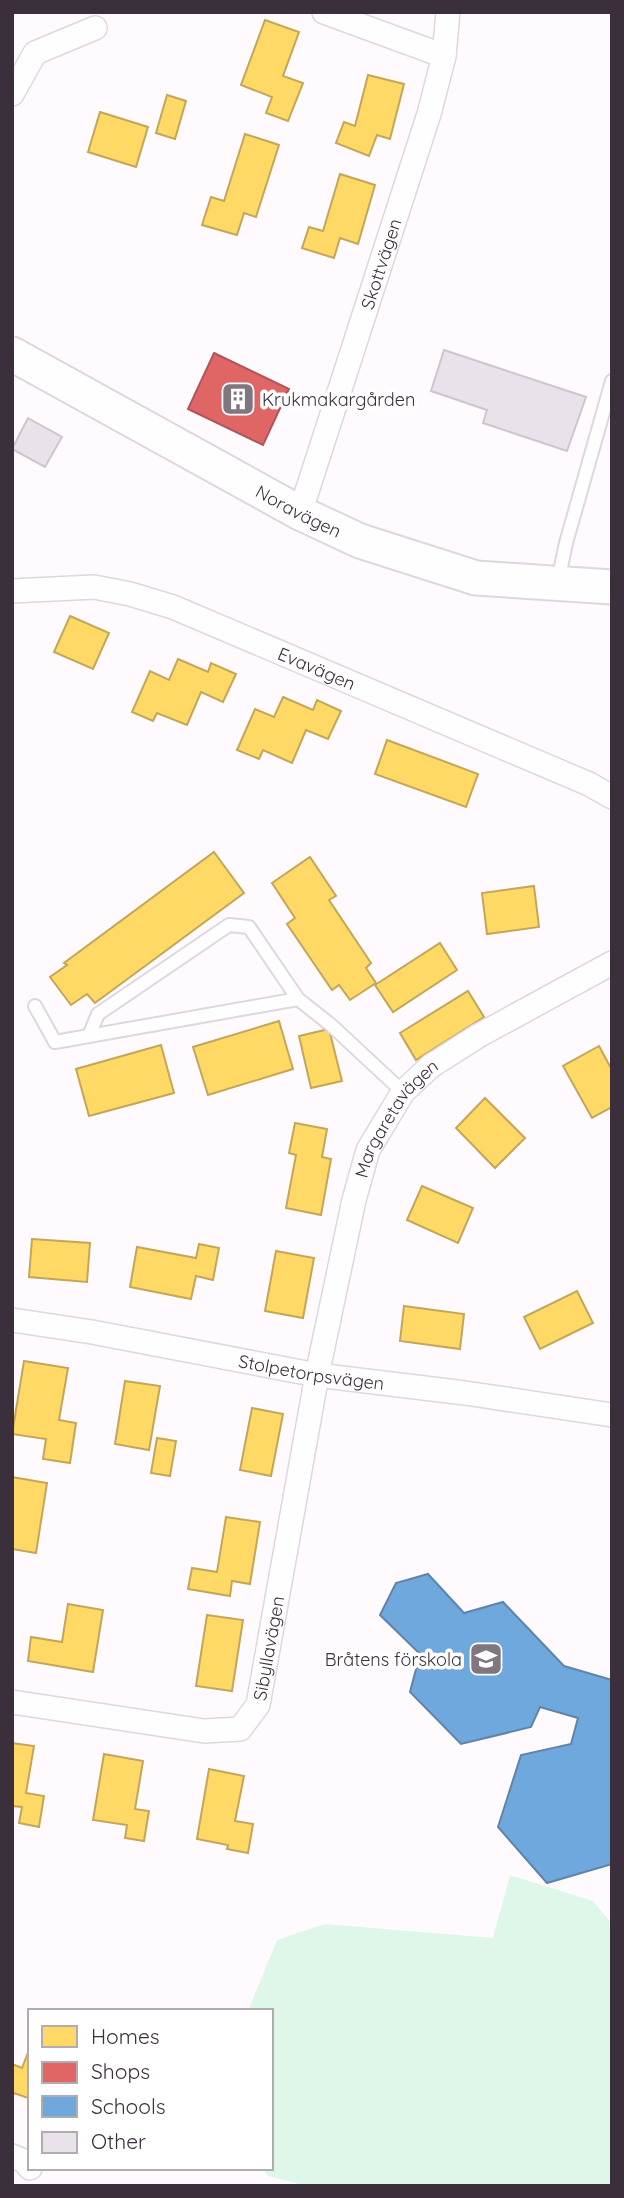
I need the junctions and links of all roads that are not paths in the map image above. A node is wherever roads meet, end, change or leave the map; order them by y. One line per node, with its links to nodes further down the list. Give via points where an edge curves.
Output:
1 (324, 12): 4 (street)
2 (447, 12): 4 (street, Skottvägen)
3 (95, 28): 5 (street, via 35,53)
4 (443, 56): 8 (street, Skottvägen, via 429,114)
5 (12, 94)
6 (12, 354): 8 (street, Noravägen)
7 (612, 381): 9 (lane)
8 (300, 513): 9 (street, Noravägen, via 360,541 476,578)
9 (557, 584): 10 (street, Noravägen)
10 (612, 587)
11 (12, 591): 12 (street, Evavägen, via 94,587 173,607)
12 (612, 797)
13 (612, 963): 17 (street, Margaretavägen, via 478,1036 431,1066)
14 (299, 999): 16 (lane); 16 (lane, via 249,928 229,925 98,1014); 17 (lane)
15 (35, 1006): 16 (lane, via 55,1042)
16 (89, 1036)
17 (403, 1092): 19 (street, Margaretavägen, via 368,1150)
18 (12, 1320): 19 (street, Stolpetorpsvägen)
19 (317, 1375): 20 (street, Stolpetorpsvägen); 21 (street, Sibyllavägen, via 258,1704 240,1729 204,1731)
20 (612, 1415)
21 (12, 1702)
22 (12, 2156): 23 (street)
23 (28, 2166)
24 (31, 2170): 25 (street)
25 (39, 2186)

